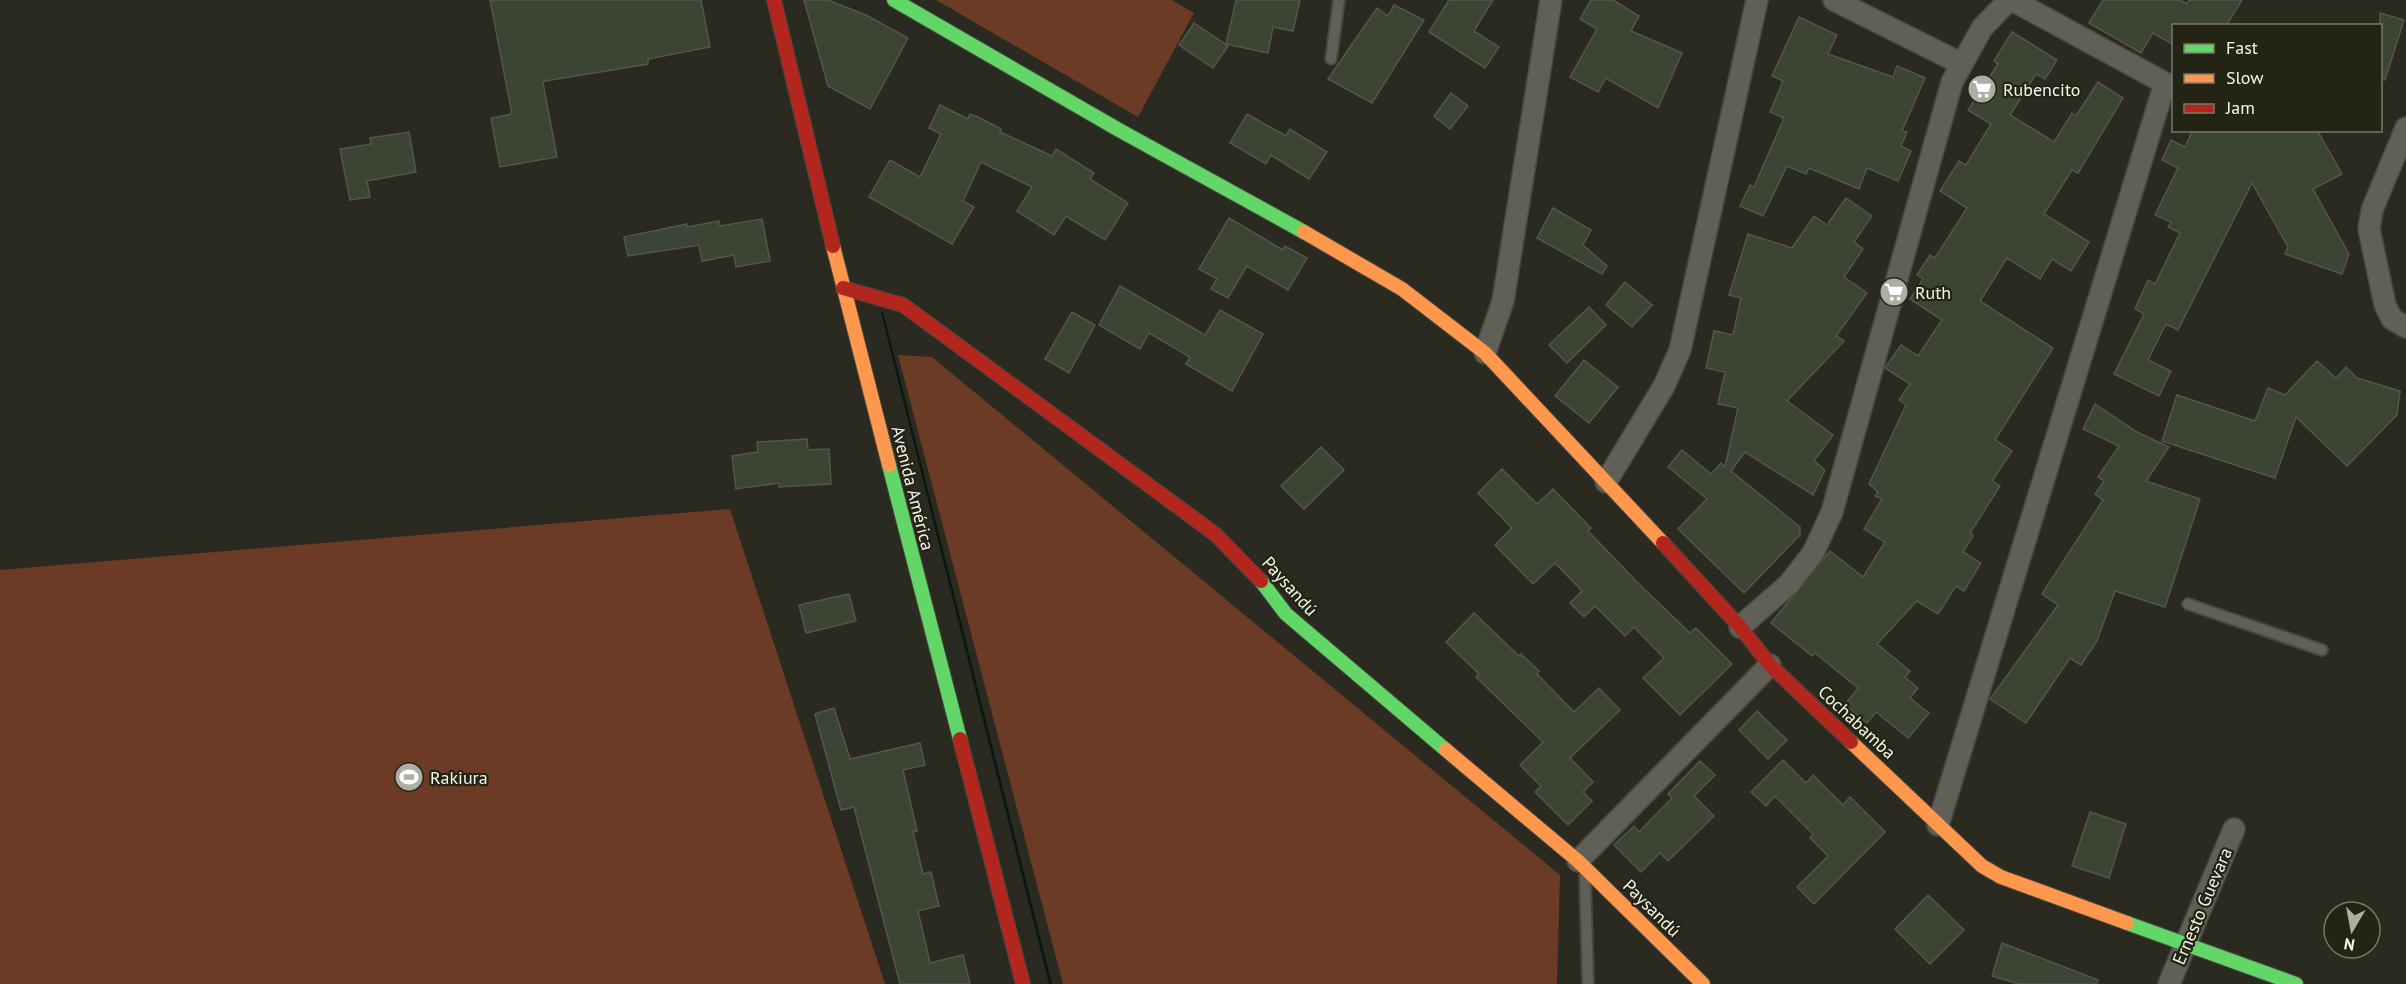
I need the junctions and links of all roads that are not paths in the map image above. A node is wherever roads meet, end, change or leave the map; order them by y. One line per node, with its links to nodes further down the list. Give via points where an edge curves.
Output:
1 (774, 0): 12 (street, Avenida América)
2 (894, 0): 14 (street, Cochabamba, via 1394,283)
3 (1339, 0): 8 (lane)
4 (1551, 0): 14 (street, via 1503,301)
5 (1757, 0): 15 (street, via 1680,350 1664,386)
6 (1834, 0): 9 (street)
7 (2011, 0): 9 (street, via 1982,28); 10 (street)
8 (1331, 59)
9 (1960, 63): 17 (street, via 1832,512 1813,553 1789,584)
10 (2169, 86): 20 (street)
11 (2406, 128): 13 (street, via 2372,210 2369,229 2385,305 2392,319)
12 (843, 288): 22 (street, Paysandú, via 903,305 1215,534 1254,572 1286,614); 24 (street, Avenida América)
13 (2406, 327)
14 (1485, 353): 15 (street, Cochabamba)
15 (1606, 482): 17 (street, Cochabamba)
16 (2188, 604): 18 (lane)
17 (1740, 627): 19 (street, Cochabamba)
18 (2322, 650)
19 (1770, 665): 20 (street, Cochabamba); 22 (street)
20 (1938, 825): 23 (street, Cochabamba, via 1982,866 2001,877)
21 (2234, 829): 23 (street, Ernesto Guevara)
22 (1581, 864): 25 (lane); 26 (street, Paysandú)
23 (2185, 944): 27 (street, Ernesto Guevara); 28 (street, Cochabamba)
24 (1023, 984)
25 (1588, 984)
26 (1702, 984)
27 (2169, 984)
28 (2296, 984)

